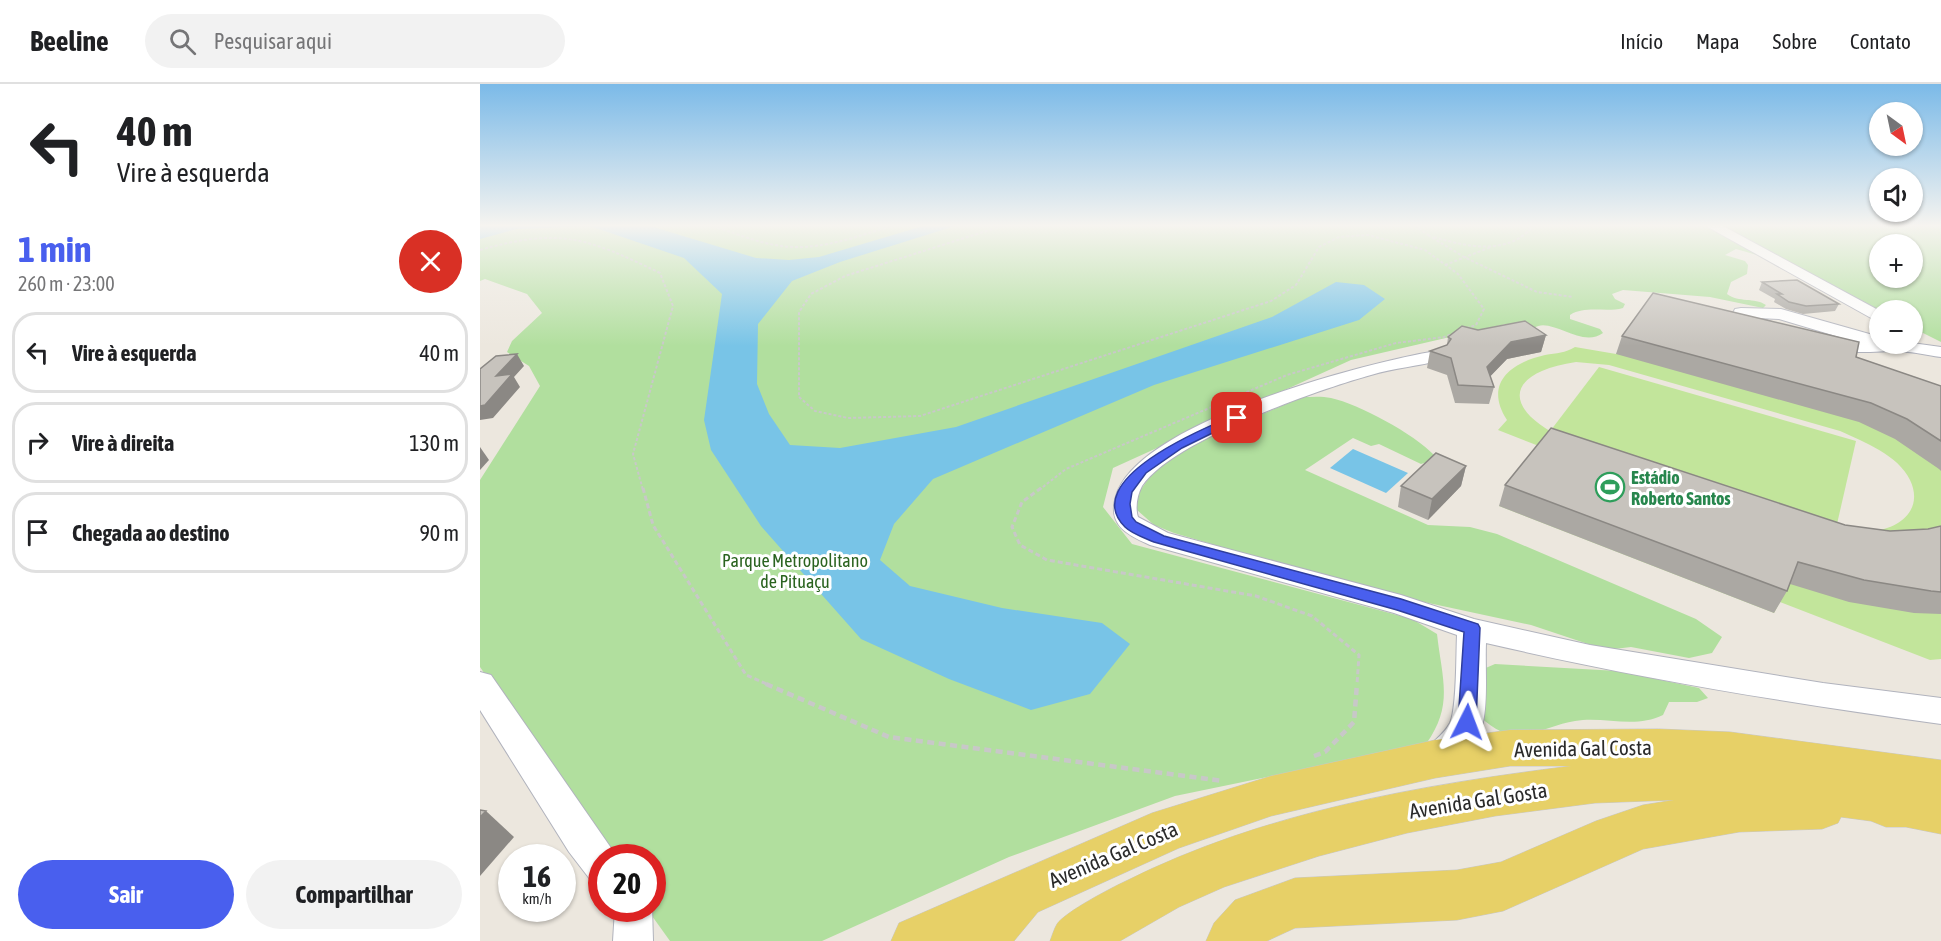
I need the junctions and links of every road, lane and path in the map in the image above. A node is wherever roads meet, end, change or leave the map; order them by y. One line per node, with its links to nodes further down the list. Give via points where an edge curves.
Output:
1 (645, 266): 23 (path, via 660,273 674,306 633,454 652,525 746,675 890,737)
2 (876, 266): 3 (path, via 844,276 811,294 799,312 800,398 814,411 848,418 920,416 1271,301 1296,285)
3 (1308, 266)
4 (1446, 266): 22 (path, via 1458,274 1484,309 1476,325 1444,337 1396,343 1287,375 1077,465 1022,502 1012,527 1020,545 1047,560 1256,596 1312,616 1359,655 1354,722 1325,752)
5 (1483, 266): 9 (path, via 1537,292)
6 (1765, 266): 8 (lane, via 1792,282)
7 (1785, 266): 8 (lane)
8 (1817, 284): 10 (lane)
9 (1573, 297)
10 (1869, 312)
11 (1923, 341): 14 (lane)
12 (1884, 344): 12 (lane, via 1781,314 1750,311 1739,317 1858,348)
13 (1923, 349): 14 (lane)
14 (1941, 351)
15 (1436, 356): 16 (lane, via 1387,365 1276,400 1178,445 1141,470 1125,492 1123,504 1131,525 1159,539)
16 (1472, 628): 18 (lane, via 1590,656); 19 (lane)
17 (480, 684): 25 (lane)
18 (1941, 711)
19 (1467, 722): 20 (lane); 21 (lane, via 1454,745)
20 (1510, 748): 21 (main road, Avenida Gal Costa); 24 (main road, Avenida Gal Costa, via 1730,750)
21 (1435, 759): 26 (main road, Avenida Gal Costa, via 1224,810 1169,829)
22 (1305, 760)
23 (1230, 782)
24 (1929, 800): 29 (main road, Avenida Gal Gosta, via 1718,781 1633,780 1495,794 1396,813 1239,856 1160,889); 30 (main road, via 1739,811 1642,827 1503,886 1457,895 1295,903 1273,908 1253,918)
25 (588, 848)
26 (1030, 889): 27 (main road, Avenida Gal Costa); 28 (main road)
27 (917, 941)
28 (983, 941)
29 (1076, 941)
30 (1232, 941)

